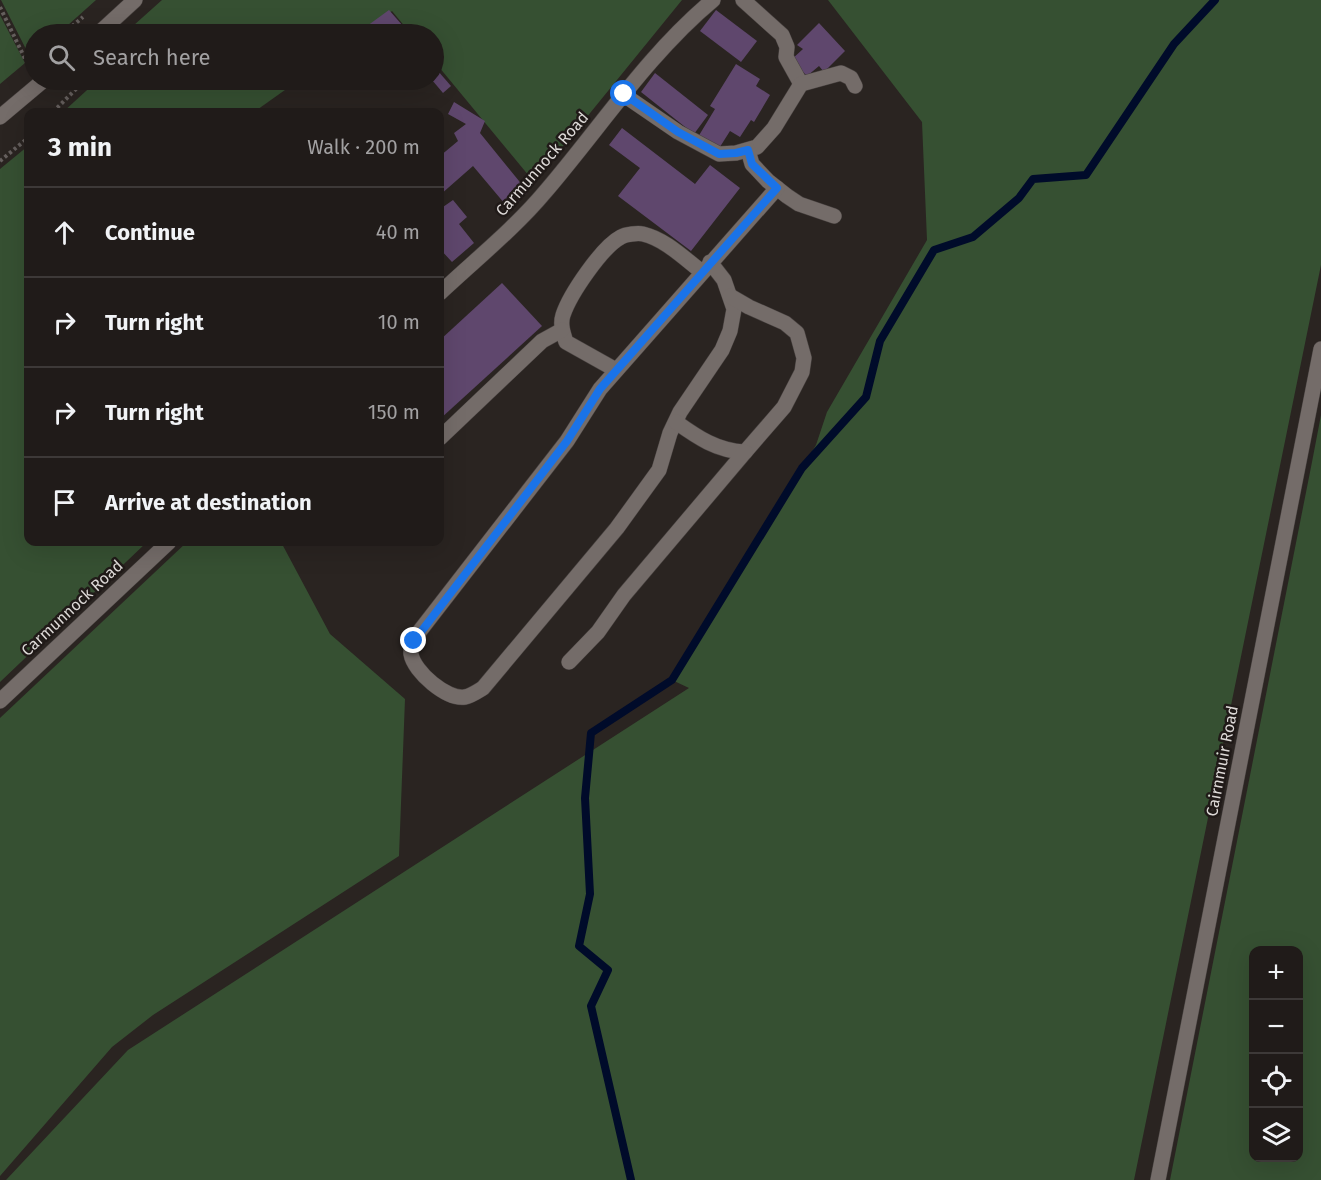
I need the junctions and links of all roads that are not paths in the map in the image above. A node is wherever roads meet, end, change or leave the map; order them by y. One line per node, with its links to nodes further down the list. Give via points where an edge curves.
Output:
1 (135, 0): 4 (street)
2 (713, 0): 8 (street, Carmunnock Road)
3 (743, 0): 5 (street, via 782,35 786,57)
4 (109, 24)
5 (801, 84): 6 (street, via 841,73 851,78); 10 (street, via 774,128 757,147)
6 (855, 86)
7 (32, 90): 9 (street)
8 (624, 94): 10 (street, via 678,132 719,154); 14 (street, Carmunnock Road, via 544,194)
9 (0, 117)
10 (748, 150): 11 (street, via 752,164)
11 (777, 188): 12 (street, via 800,204); 13 (street)
12 (834, 216)
13 (706, 267): 15 (street, via 724,280); 16 (street, via 642,233 622,235 590,269 562,316); 18 (street)
14 (444, 289)
15 (730, 296): 19 (street, via 734,309 722,350); 21 (street, via 785,323 797,333 804,357 802,372 784,407)
16 (562, 330): 18 (street, via 566,342); 20 (street, via 542,341)
17 (1321, 349): 25 (street, Cairnmuir Road)
18 (616, 370): 19 (street, via 567,441 414,641 410,653 430,682 452,695 465,697 483,688 617,528 659,470)
19 (675, 422): 21 (street, via 713,446)
20 (444, 434)
21 (745, 452): 23 (street)
22 (165, 546): 24 (street, Carmunnock Road)
23 (569, 662)
24 (0, 701)
25 (1158, 1180)

